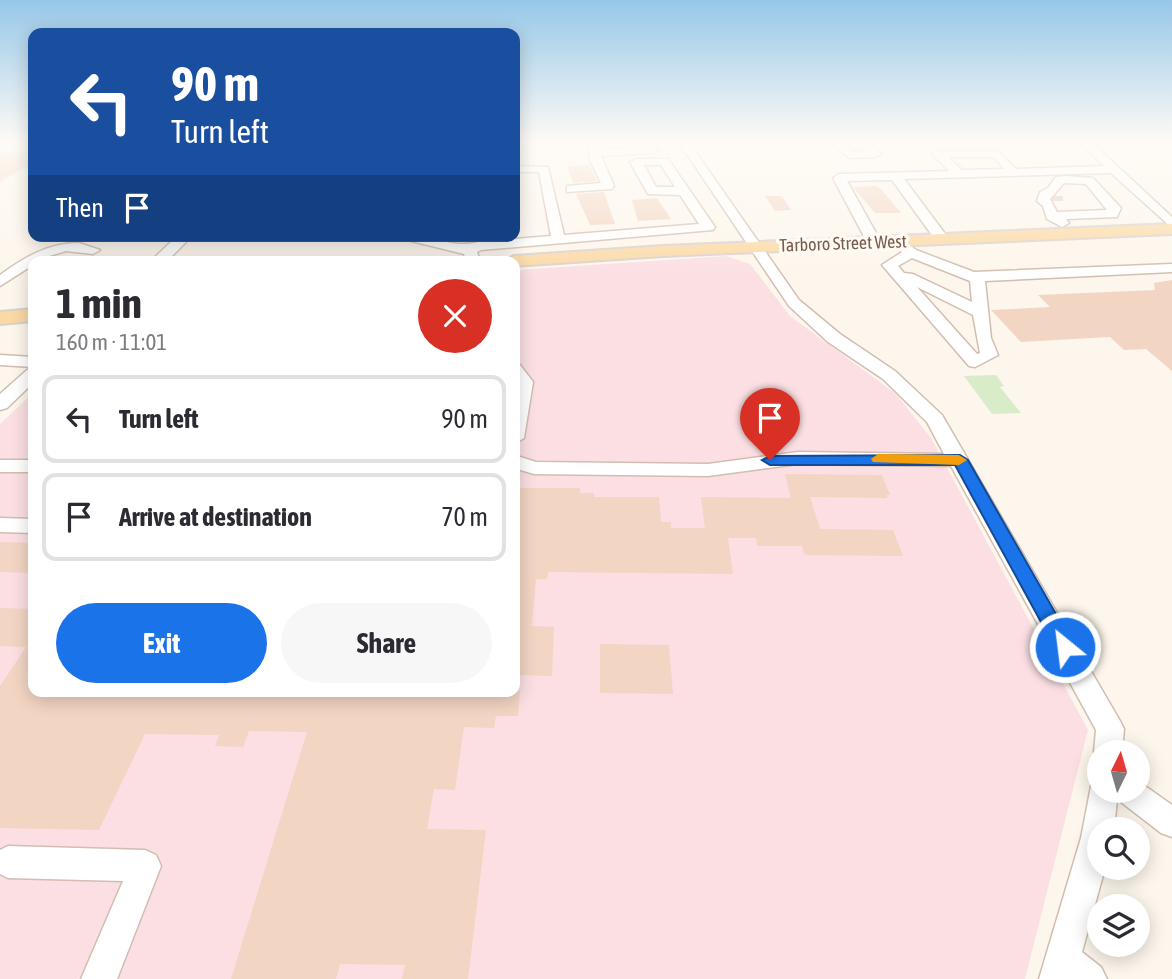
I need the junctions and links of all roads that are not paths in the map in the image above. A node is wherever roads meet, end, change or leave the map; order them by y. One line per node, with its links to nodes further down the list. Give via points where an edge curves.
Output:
1 (546, 187): 18 (street)
2 (599, 187): 11 (street)
3 (650, 187): 12 (street, via 652,191)
4 (681, 187): 12 (street)
5 (713, 187): 13 (street)
6 (844, 187): 24 (street)
7 (903, 187): 19 (street)
8 (1055, 187): 14 (street)
9 (1094, 187): 14 (street, via 1115,208 1112,214)
10 (1130, 187): 15 (street)
11 (570, 189)
12 (686, 194): 13 (street); 18 (street, via 708,228)
13 (719, 195): 25 (street)
14 (1054, 202): 17 (street)
15 (1172, 227): 17 (main road, Tarboro Street West)
16 (520, 233): 18 (street)
17 (1075, 233): 19 (main road, Tarboro Street West)
18 (558, 238): 23 (street)
19 (942, 239): 26 (main road, Tarboro Street West)
20 (179, 242): 29 (street)
21 (428, 242): 30 (street)
22 (518, 242): 30 (street, via 478,246)
23 (520, 242)
24 (874, 242): 25 (main road, Tarboro Street West); 26 (main road, Tarboro Street West)
25 (756, 247): 31 (main road, Tarboro Street West); 46 (street, via 794,303 914,398 935,419)
26 (905, 247): 34 (street, via 889,265); 35 (street)
27 (93, 250): 28 (street, via 49,248)
28 (37, 256)
29 (163, 256)
30 (471, 256)
31 (520, 261)
32 (28, 263): 36 (street)
33 (1172, 268): 35 (street)
34 (893, 270): 37 (street); 37 (street, via 975,362 989,355)
35 (976, 277): 37 (street)
36 (0, 282)
37 (980, 312)
38 (28, 315): 39 (main road)
39 (0, 318)
40 (0, 360): 41 (street)
41 (28, 362)
42 (520, 377): 45 (street, via 524,382)
43 (28, 379): 44 (street)
44 (0, 404)
45 (520, 405)
46 (960, 460): 47 (street, via 798,458 708,470 534,468); 52 (street, via 1111,729)
47 (520, 463)
48 (0, 466): 49 (street)
49 (28, 466)
50 (0, 525): 51 (street)
51 (28, 526)
52 (1110, 740)
53 (1101, 803): 57 (street)
54 (1144, 803): 55 (street)
55 (1172, 823)
56 (8, 862): 58 (street, via 145,866)
57 (1070, 972)
58 (99, 979)

